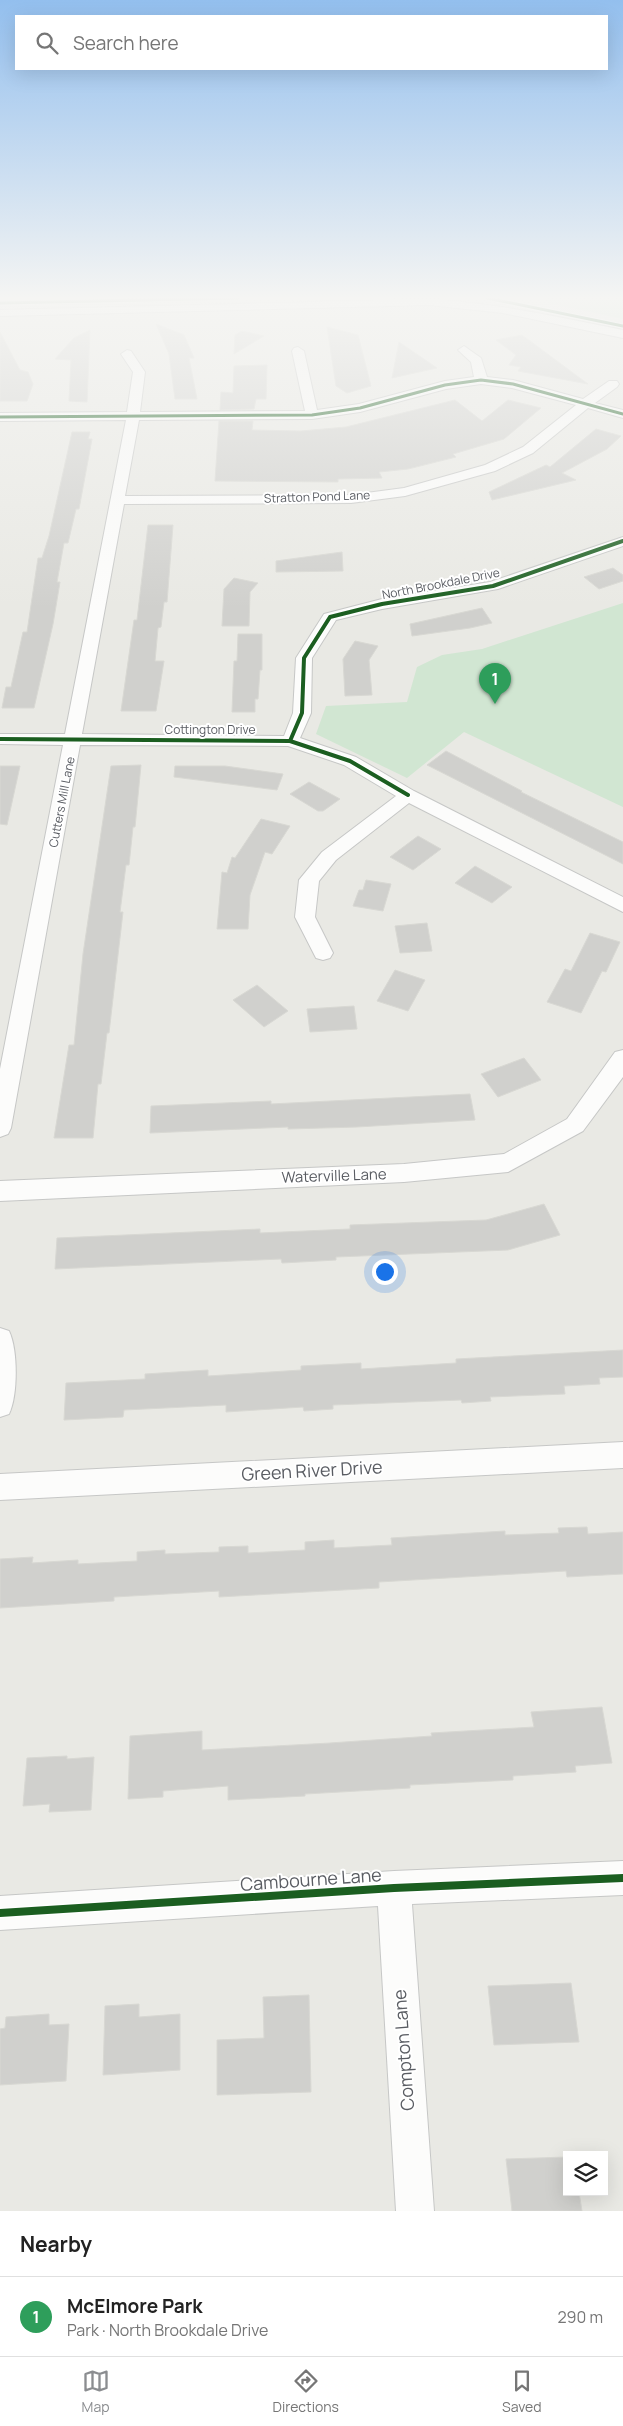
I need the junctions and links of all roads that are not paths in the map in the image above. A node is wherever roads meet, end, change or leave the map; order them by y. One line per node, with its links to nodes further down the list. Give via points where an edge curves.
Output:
1 (135, 401): 9 (street, Cutters Mill Lane)
2 (309, 401): 8 (street)
3 (384, 401): 8 (street)
4 (574, 401): 6 (street)
5 (588, 401): 6 (street, Stratton Pond Lane)
6 (584, 404): 7 (street); 11 (street, Stratton Pond Lane, via 528,450 490,468 405,492 351,499)
7 (623, 414)
8 (312, 415): 9 (street)
9 (133, 416): 10 (street); 11 (street, Cutters Mill Lane)
10 (0, 417)
11 (116, 500): 14 (street, Cutters Mill Lane)
12 (623, 541): 15 (street, North Brookdale Drive, via 493,586 382,604 330,617 304,658 302,713)
13 (0, 739): 14 (street, Cottington Drive)
14 (74, 739): 15 (street, Cottington Drive); 20 (street, Cutters Mill Lane)
15 (290, 740): 16 (street, Cottington Drive, via 350,761)
16 (408, 795): 17 (street, Cottington Drive); 18 (street, via 329,856 309,880 305,918)
17 (623, 905)
18 (323, 953)
19 (623, 1058): 21 (street, Waterville Lane, via 575,1125 508,1163 404,1173)
20 (0, 1128)
21 (0, 1191)
22 (0, 1339): 23 (street)
23 (0, 1405)
24 (623, 1456): 25 (street, Green River Drive)
25 (0, 1486)
26 (623, 1878): 27 (street, Cambourne Lane)
27 (394, 1888): 28 (street, Cambourne Lane); 29 (street, Compton Lane)
28 (0, 1913)
29 (415, 2211)

